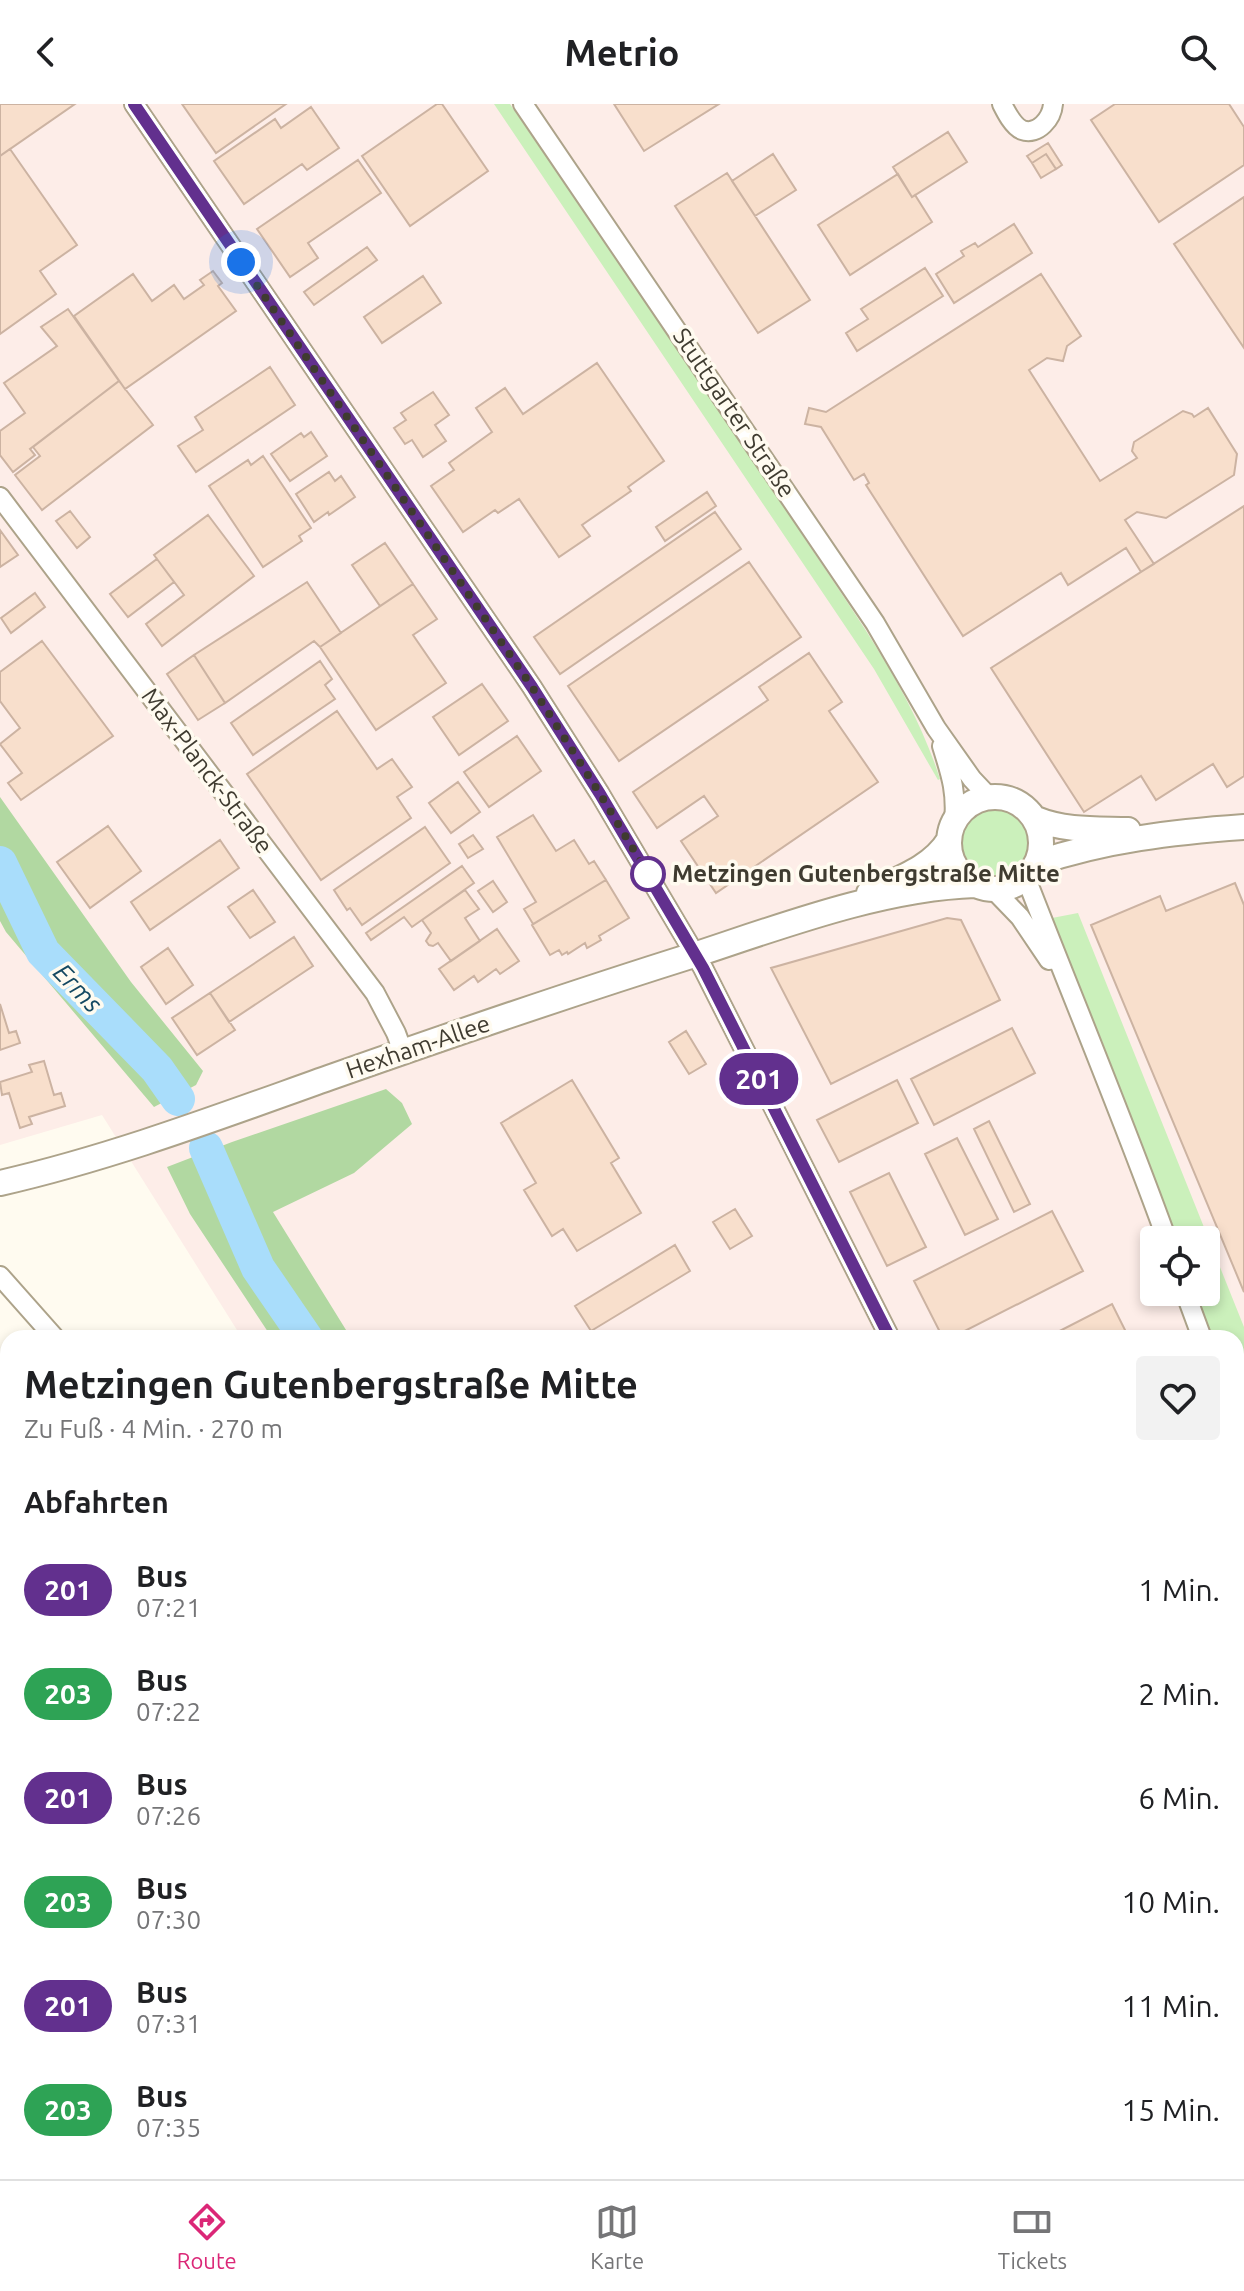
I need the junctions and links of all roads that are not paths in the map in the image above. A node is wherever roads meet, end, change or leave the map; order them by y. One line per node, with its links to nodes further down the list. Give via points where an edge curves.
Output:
1 (134, 104): 15 (street, via 532,687)
2 (523, 104): 6 (street, Stuttgarter Straße, via 848,583)
3 (1002, 104): 4 (street, via 1023,130 1045,123)
4 (1053, 104)
5 (0, 497): 17 (street, Max-Planck-Straße, via 375,993)
6 (936, 728): 7 (street, Stuttgarter Straße); 10 (street, Stuttgarter Straße, via 955,789)
7 (989, 797): 8 (main road, via 1016,801); 10 (main road, via 958,815)
8 (1036, 819): 11 (main road, via 1073,829); 12 (main road, via 1042,846)
9 (1244, 827): 11 (main road)
10 (951, 831): 13 (main road, via 949,849 955,866 967,880); 14 (main road, Hexham-Allee, via 941,852 924,866)
11 (1187, 831): 12 (main road, via 1072,851)
12 (1032, 870): 13 (main road, via 1010,887); 16 (street)
13 (984, 887): 14 (main road, Hexham-Allee, via 931,888); 16 (street, via 1020,917)
14 (835, 910): 15 (main road, Hexham-Allee)
15 (695, 954): 17 (main road, Hexham-Allee); 23 (street)
16 (1065, 981): 19 (street)
17 (403, 1052): 18 (main road, Hexham-Allee, via 218,1119)
18 (0, 1183)
19 (1162, 1226)
20 (0, 1276): 22 (street)
21 (1190, 1306): 24 (street)
22 (48, 1330)
23 (886, 1330)
24 (1199, 1330)

